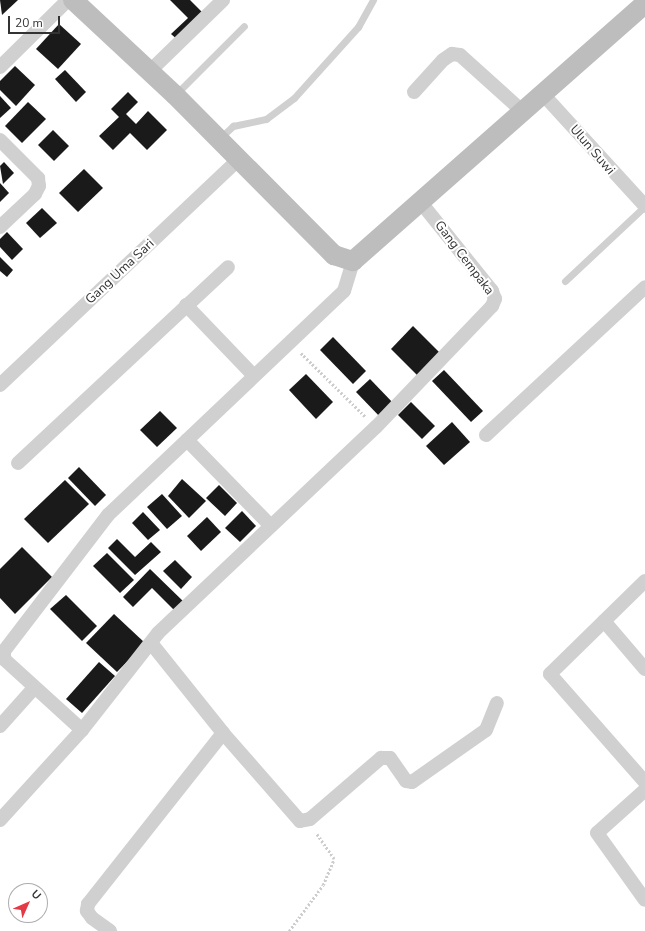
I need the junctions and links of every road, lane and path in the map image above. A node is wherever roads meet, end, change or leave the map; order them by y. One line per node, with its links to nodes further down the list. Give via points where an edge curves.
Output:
1 (68, 0): 7 (street)
2 (73, 0): 8 (street)
3 (223, 0): 8 (street)
4 (373, 0): 13 (lane, via 358,28 294,98 266,119 233,126)
5 (645, 4): 10 (street)
6 (244, 26): 11 (lane)
7 (0, 67)
8 (150, 71): 11 (street)
9 (414, 92): 12 (street, via 443,60 452,54 460,55)
10 (541, 92): 12 (street); 17 (street, Ulun Suwi)
11 (176, 95): 13 (street)
12 (521, 110): 16 (street)
13 (220, 138): 15 (street)
14 (0, 140): 18 (street, via 38,178 35,194)
15 (240, 158): 19 (street, via 334,255); 26 (street, Gang Uma Sari)
16 (422, 204): 19 (street); 27 (street, Gang Cempaka, via 495,295 492,306 437,367)
17 (645, 206): 21 (lane)
18 (0, 226)
19 (353, 261): 24 (street, via 344,291)
20 (228, 267): 23 (street)
21 (565, 282)
22 (645, 287): 28 (street)
23 (186, 305): 25 (street); 30 (street)
24 (290, 342): 25 (street); 27 (path)
25 (254, 376): 29 (street)
26 (0, 385)
27 (376, 427): 31 (street)
28 (486, 435)
29 (187, 440): 31 (street); 36 (street, via 108,515 4,651 4,659)
30 (18, 462)
31 (271, 526): 34 (street)
32 (645, 581): 33 (street)
33 (604, 621): 35 (street); 41 (street, via 550,674)
34 (151, 643): 39 (street); 40 (street)
35 (645, 669)
36 (34, 688): 38 (street); 39 (street)
37 (497, 703): 44 (street, via 486,730 412,782 406,780 390,758 381,758)
38 (0, 726)
39 (82, 730): 43 (street)
40 (223, 733): 44 (street, via 297,819); 46 (street, via 88,904 87,911 92,918)
41 (645, 782)
42 (645, 790): 45 (street, via 597,833)
43 (0, 820)
44 (307, 821): 47 (path, via 334,859 323,884)
45 (645, 900)
46 (110, 931)
47 (289, 931)

